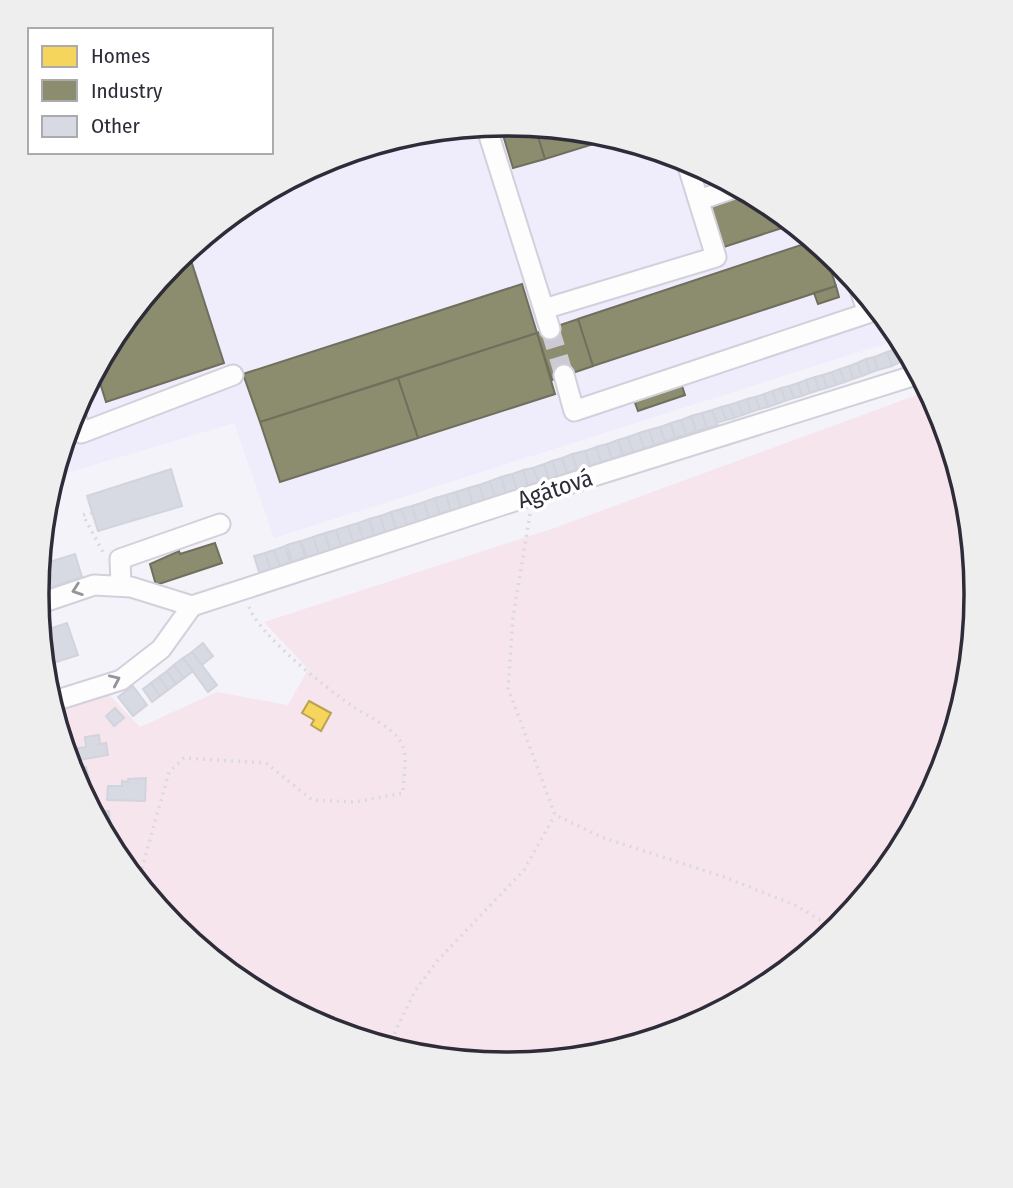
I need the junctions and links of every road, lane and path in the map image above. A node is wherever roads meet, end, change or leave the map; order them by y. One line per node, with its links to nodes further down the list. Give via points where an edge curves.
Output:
1 (489, 137): 5 (street)
2 (691, 175): 4 (street)
3 (723, 192): 4 (street)
4 (699, 200): 5 (street, via 716,257)
5 (544, 309): 7 (street)
6 (867, 313): 9 (street, via 574,411)
7 (550, 329)
8 (233, 375): 11 (street)
9 (564, 375)
10 (909, 377): 12 (street, Agátová)
11 (80, 429)
12 (533, 495): 16 (street, Agátová); 20 (path, via 513,618 508,688)
13 (92, 513): 15 (path, via 83,515)
14 (219, 524): 15 (street, via 120,558)
15 (121, 586): 17 (street, one-way to 17, via 94,585); 18 (street)
16 (243, 591): 18 (street, Agátová); 21 (path, via 253,620 271,639 354,707 387,726 404,749 402,793 355,802 312,800 266,763 184,758 169,772)
17 (49, 600)
18 (192, 606): 19 (street, one-way to 18, via 121,680 161,649)
19 (62, 699)
20 (555, 815): 22 (path, via 604,838 727,878 797,906); 23 (path, via 524,870 438,960 415,991)
21 (142, 870)
22 (825, 923)
23 (393, 1037)

